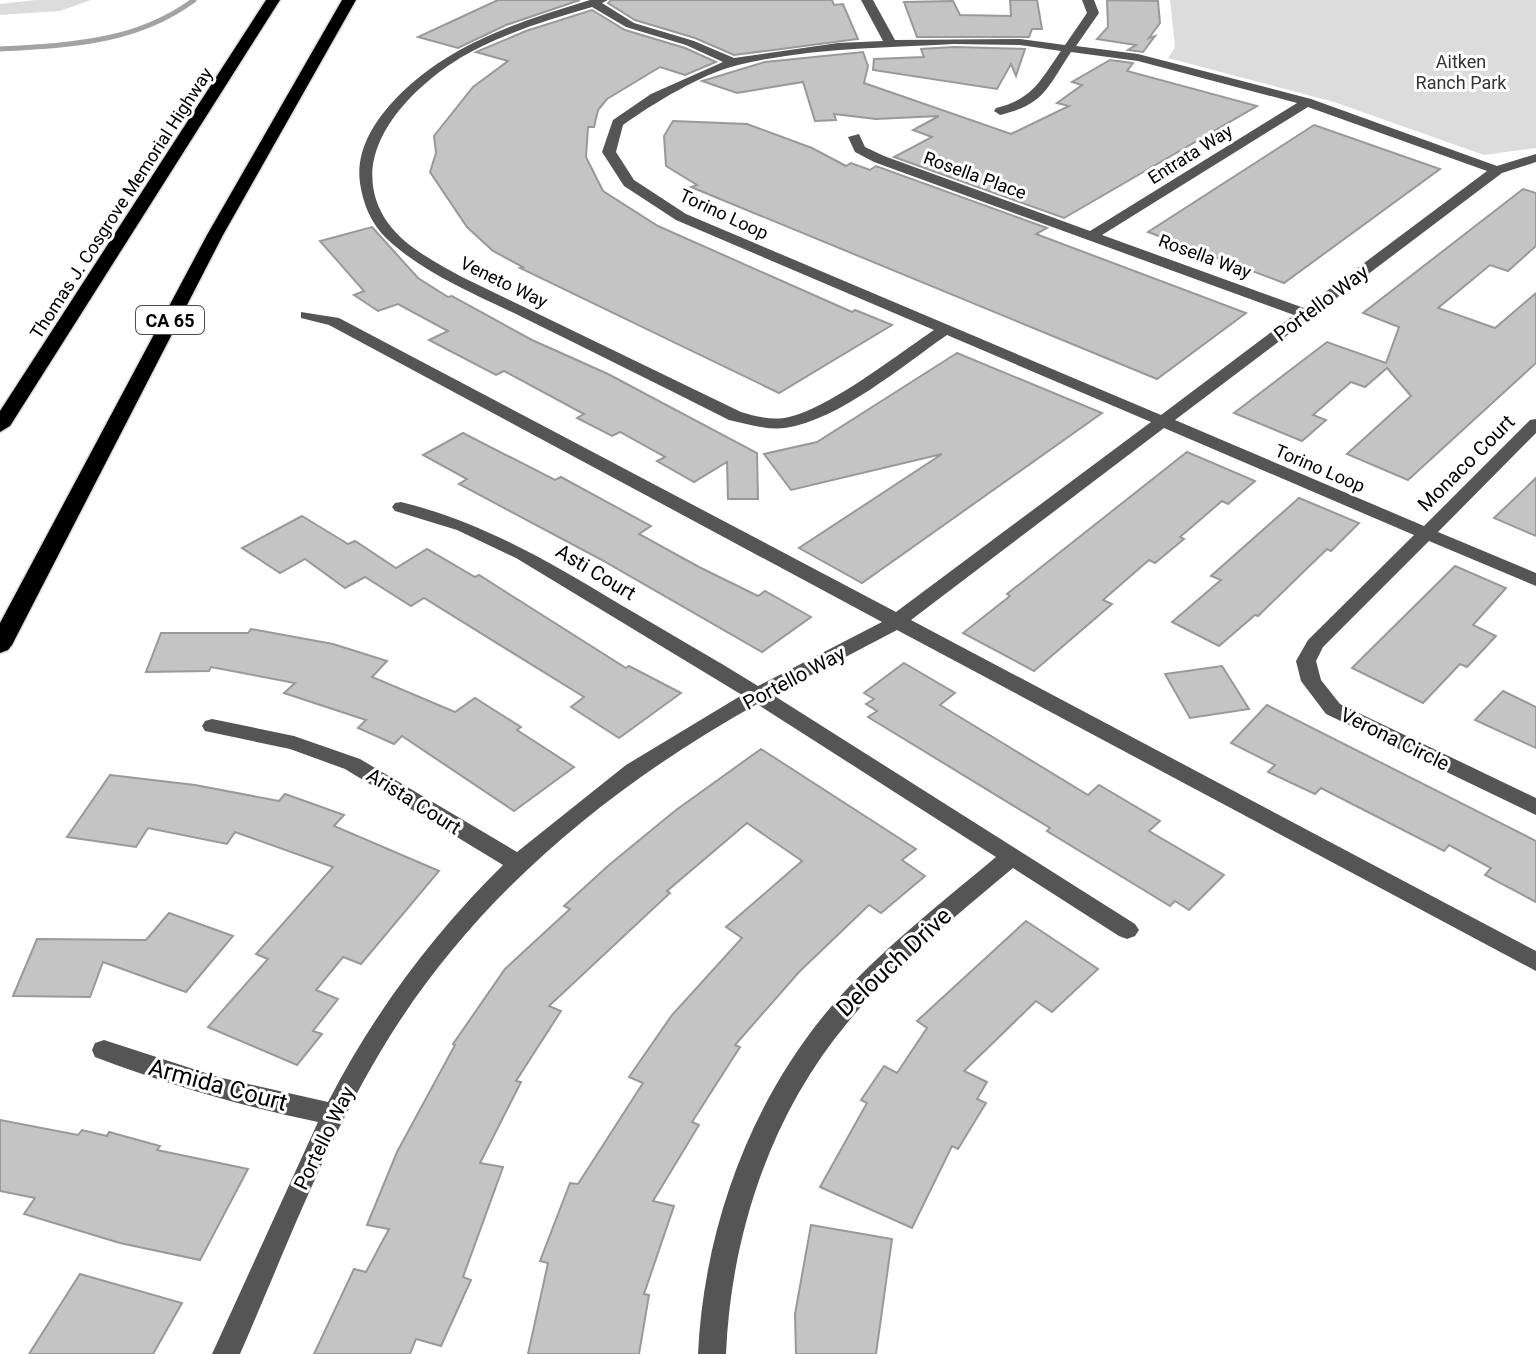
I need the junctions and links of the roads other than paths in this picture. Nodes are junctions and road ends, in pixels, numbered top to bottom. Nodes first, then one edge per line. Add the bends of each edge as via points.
1 (273, 0) edge
2 (349, 0) edge
3 (867, 0) edge
4 (1088, 0) edge
5 (598, 1) edge
6 (890, 42) junction
7 (1069, 47) junction
8 (733, 62) junction
9 (1307, 102) junction
10 (1000, 111) dead end
11 (854, 137) dead end
12 (1536, 158) edge
13 (1497, 170) junction
14 (1091, 236) junction
15 (1306, 314) junction
16 (306, 315) dead end
17 (946, 329) junction
18 (1163, 421) junction
19 (1536, 424) edge
20 (0, 426) edge
21 (401, 507) dead end
22 (1427, 533) junction
23 (1536, 580) edge
24 (896, 622) junction
25 (0, 645) edge
26 (761, 695) junction
27 (212, 726) dead end
28 (1536, 807) edge
29 (1012, 856) junction
30 (518, 863) junction
31 (1127, 930) dead end
32 (1536, 962) edge
33 (104, 1050) dead end
34 (335, 1114) junction
35 (226, 1354) edge
36 (712, 1354) edge

1 - 20 highway, Thomas J. Cosgrove Memorial Highway
2 - 25 highway, CA 65 via 215,235
3 - 6 street
4 - 7 street via 1093,13
5 - 8 street via 630,25
5 - 17 street, Veneto Way via 484,40 435,67 401,98 376,132 365,165 369,200 389,234 437,269 735,416 761,422 812,416
6 - 7 street, Torino Loop
6 - 8 street, Torino Loop
7 - 9 street, Torino Loop via 1138,58
7 - 10 street via 1035,96
8 - 17 street, Torino Loop via 655,97 617,123 609,152 629,183 681,217
9 - 13 street, Torino Loop
9 - 14 street, Entrata Way
11 - 14 street, Rosella Place via 860,149 879,159
12 - 13 street, Portello Way
13 - 15 street, Portello Way
14 - 15 street, Rosella Way
15 - 18 street, Portello Way
16 - 24 street via 334,321
17 - 18 street, Torino Loop
18 - 22 street, Torino Loop
18 - 24 street, Portello Way
19 - 22 street, Monaco Court
21 - 26 street, Asti Court via 455,522 522,554
22 - 23 street, Torino Loop
22 - 28 street, Verona Circle via 1315,644 1306,661 1311,681 1333,709
24 - 26 street, Portello Way
24 - 32 street
26 - 29 street
26 - 30 street, Portello Way via 636,769
27 - 30 street, Arista Court via 286,741 368,771
29 - 31 street
29 - 36 street, Delouch Drive via 853,996 797,1070 751,1161 720,1273
30 - 34 street, Portello Way via 433,957 393,1011
33 - 34 street, Armida Court via 182,1080
34 - 35 street, Portello Way

